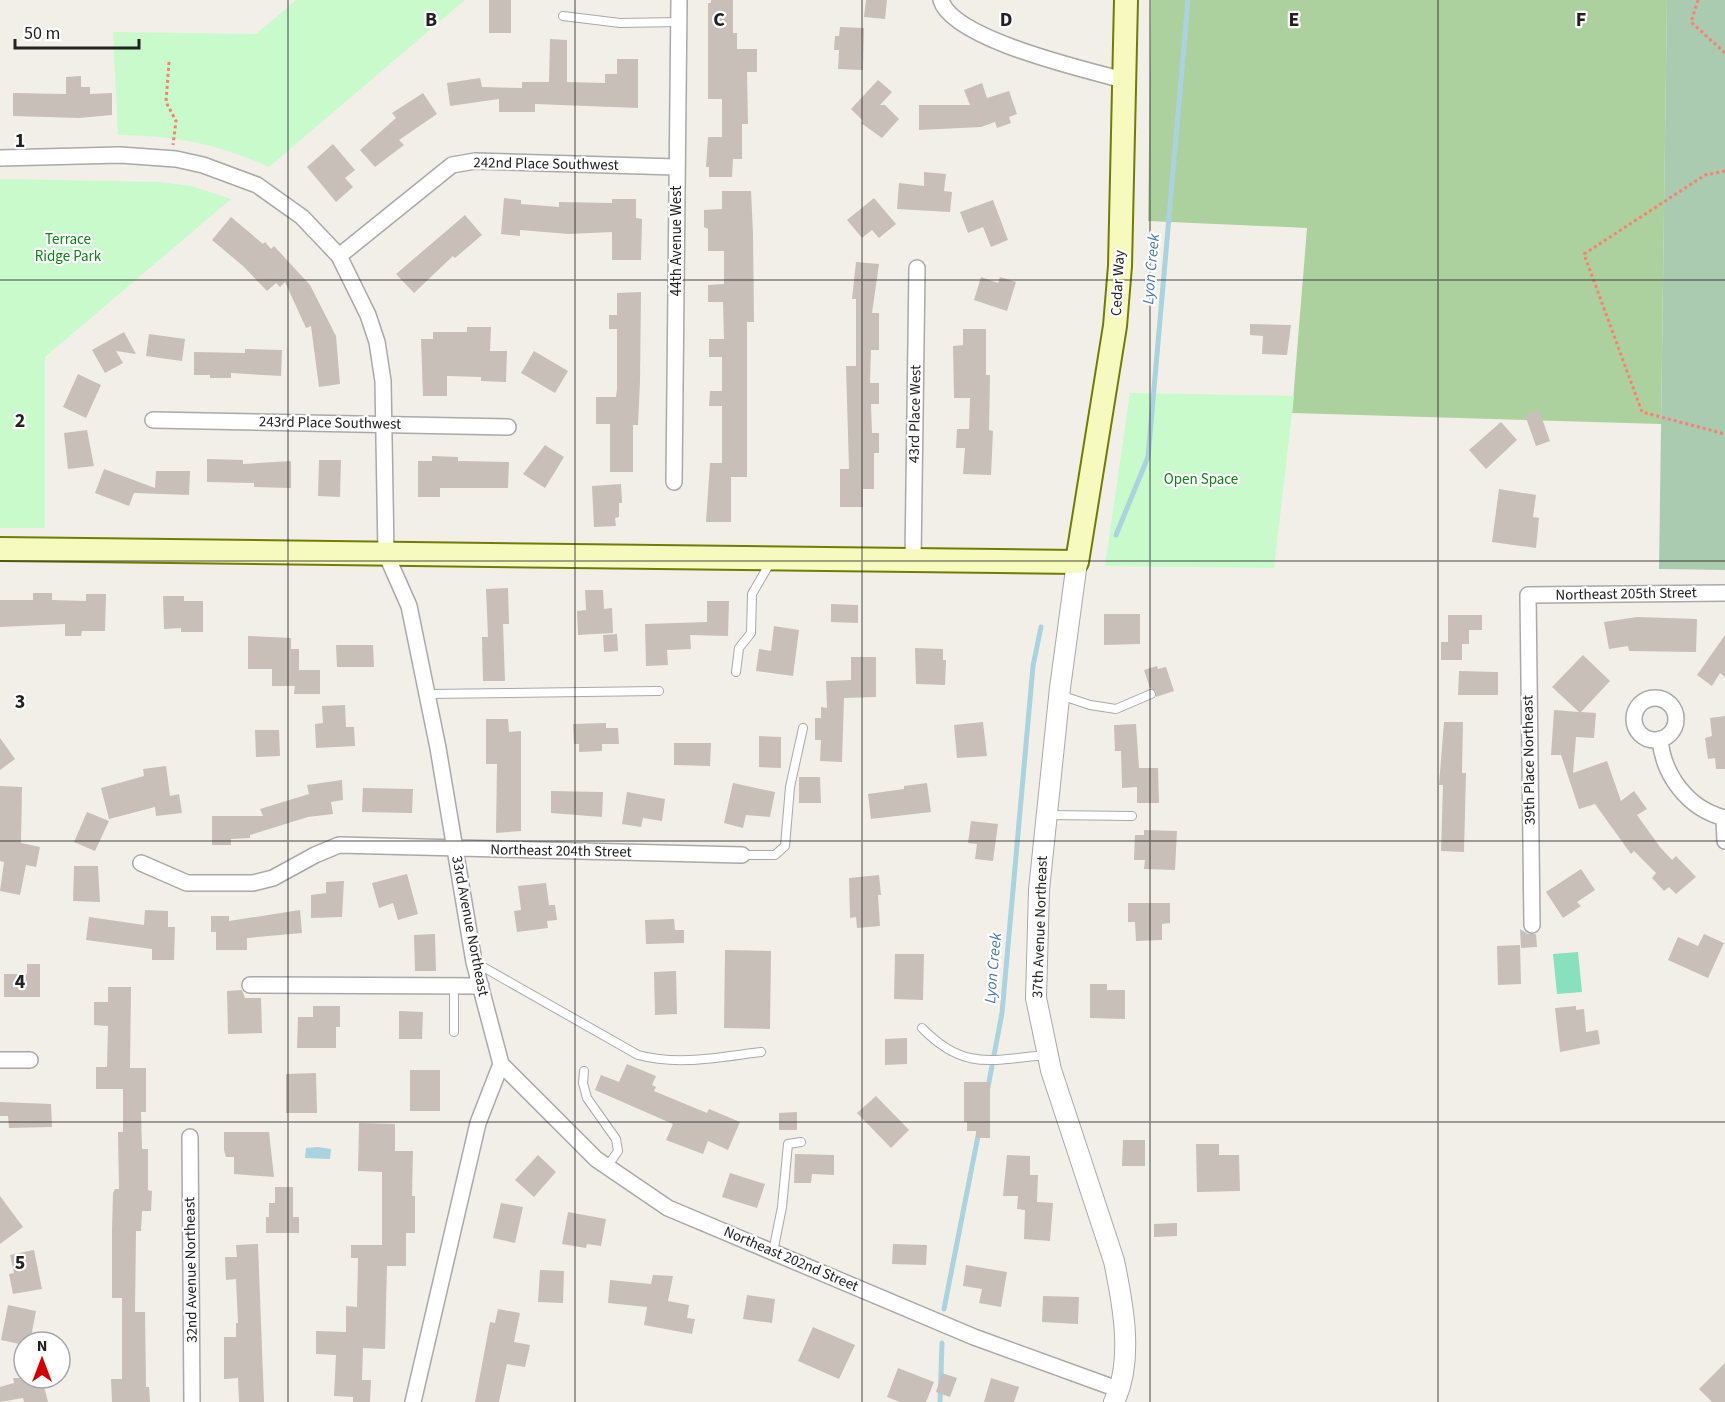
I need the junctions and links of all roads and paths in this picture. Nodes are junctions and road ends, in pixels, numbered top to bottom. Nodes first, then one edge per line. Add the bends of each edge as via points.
1 (679, 0) edge
2 (941, 0) edge
3 (1126, 0) edge
4 (1698, 0) edge
5 (563, 16) dead end
6 (679, 22) junction
7 (1725, 53) edge
8 (169, 62) dead end
9 (1123, 80) junction
10 (0, 158) edge
11 (171, 159) junction
12 (676, 167) junction
13 (1725, 171) edge
14 (339, 255) junction
15 (918, 268) dead end
16 (153, 420) dead end
17 (382, 424) junction
18 (508, 427) dead end
19 (1725, 434) edge
20 (675, 482) dead end
21 (0, 549) edge
22 (387, 554) junction
23 (772, 559) junction
24 (913, 560) junction
25 (1077, 562) junction
26 (1725, 593) edge
27 (1528, 596) joint
28 (736, 672) dead end
29 (659, 691) dead end
30 (428, 694) junction
31 (1151, 694) dead end
32 (1059, 695) junction
33 (803, 728) dead end
34 (1660, 739) dead end
35 (1047, 815) junction
36 (1132, 816) dead end
37 (1725, 818) edge
38 (1725, 841) edge
39 (456, 849) junction
40 (742, 855) joint
41 (141, 863) dead end
42 (1532, 925) dead end
43 (474, 962) junction
44 (250, 985) dead end
45 (454, 986) junction
46 (481, 986) junction
47 (922, 1028) dead end
48 (454, 1032) dead end
49 (761, 1052) dead end
50 (1047, 1055) junction
51 (0, 1059) edge
52 (30, 1060) dead end
53 (501, 1064) junction
54 (584, 1071) dead end
55 (190, 1137) dead end
56 (801, 1142) dead end
57 (607, 1167) junction
58 (773, 1252) junction
59 (1122, 1398) edge
60 (192, 1402) edge
61 (413, 1402) edge

1 - 6 street, 44th Avenue West
2 - 9 street via 944,11 975,33
3 - 9 main road, Cedar Way
4 - 7 path via 1691,22
5 - 6 lane via 620,23
6 - 12 street, 44th Avenue West
8 - 11 path via 166,102 176,121
9 - 25 main road, Cedar Way via 1120,266 1115,326
10 - 11 street via 120,155
11 - 14 street via 203,165 257,185 302,217
12 - 14 street, 242nd Place Southwest via 475,161 452,165
12 - 20 street, 44th Avenue West
13 - 19 path via 1705,175 1584,254 1642,412
14 - 17 street via 377,342
15 - 24 street, 43rd Place West
16 - 17 street, 243rd Place Southwest
17 - 18 street, 243rd Place Southwest
17 - 22 street
21 - 22 main road
22 - 23 main road
22 - 30 street, 33rd Avenue Northeast via 409,606
23 - 24 main road
23 - 28 lane via 752,594 751,633 740,648
24 - 25 main road
25 - 32 street, 37th Avenue Northeast
26 - 27 street, Northeast 205th Street
27 - 42 street, 39th Place Northeast
29 - 30 lane
30 - 39 street, 33rd Avenue Northeast
31 - 32 lane via 1116,709
32 - 35 street, 37th Avenue Northeast
33 - 40 lane via 789,787 785,846 775,855
34 - 37 street via 1661,755 1672,781 1694,802
35 - 36 lane
35 - 50 street, 37th Avenue Northeast via 1039,890 1036,998
37 - 38 street
39 - 40 street, Northeast 204th Street
39 - 41 street, Northeast 204th Street via 339,845 273,878 253,883 187,883
39 - 43 street, 33rd Avenue Northeast
43 - 46 street, 33rd Avenue Northeast
43 - 49 lane via 638,1055 658,1061 685,1061
44 - 45 street
45 - 46 street
45 - 48 lane
46 - 53 street, 33rd Avenue Northeast
47 - 50 lane via 940,1047 961,1057 980,1060
50 - 59 street, 37th Avenue Northeast via 1114,1262 1124,1325
51 - 52 street
53 - 57 street, Northeast 202nd Street
53 - 61 street via 478,1123
54 - 57 lane via 587,1098 616,1139 618,1150
55 - 60 street, 32nd Avenue Northeast
56 - 58 lane via 788,1144
57 - 58 street, Northeast 202nd Street via 669,1208
58 - 59 street, Northeast 202nd Street

